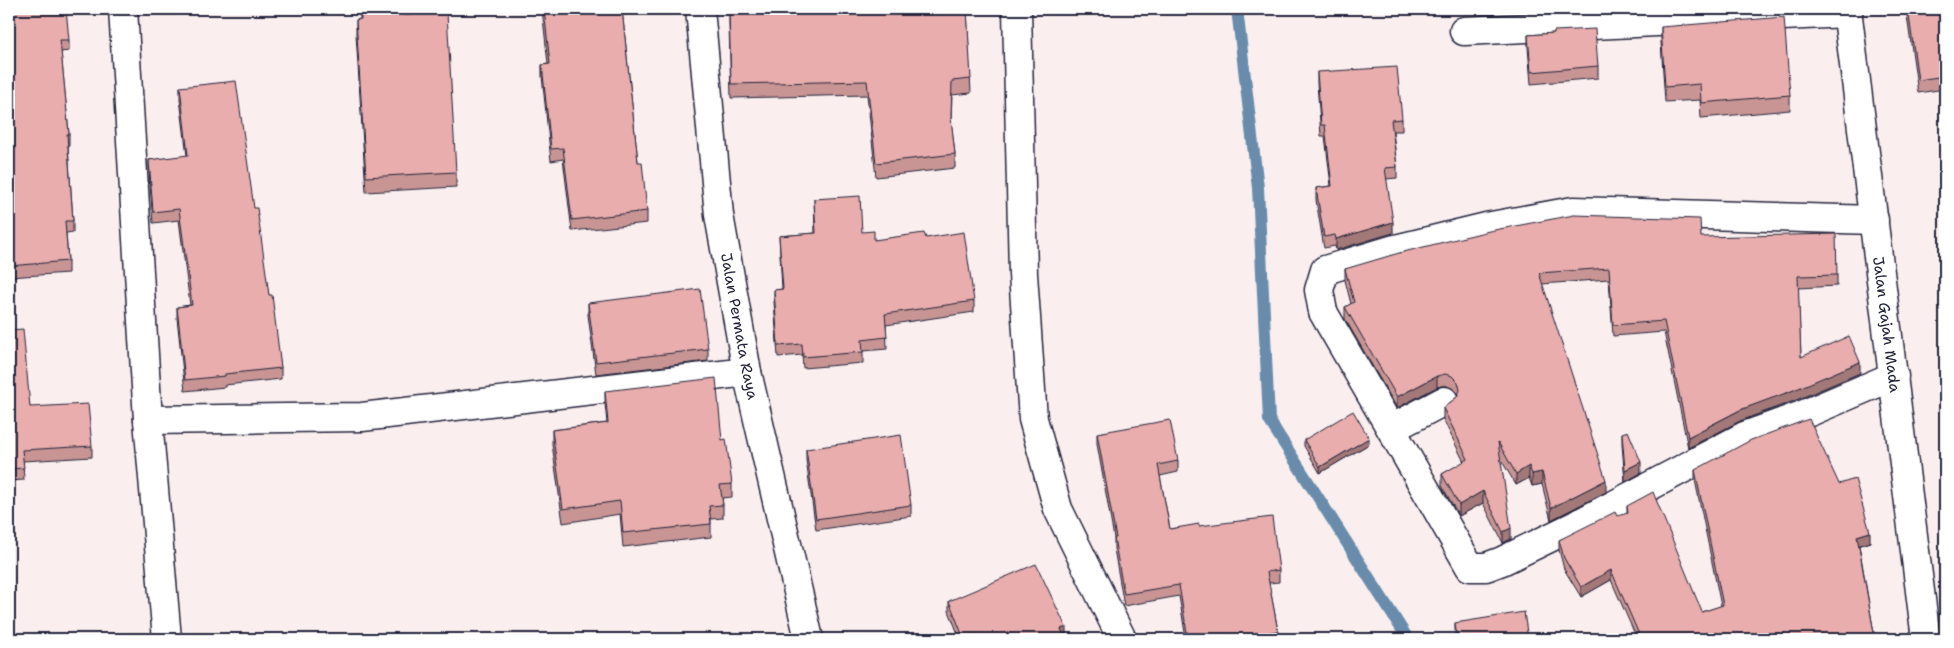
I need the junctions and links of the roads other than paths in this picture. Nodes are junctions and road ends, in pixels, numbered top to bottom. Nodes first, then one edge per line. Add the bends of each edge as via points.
1 (123, 9) edge
2 (700, 9) edge
3 (1017, 9) edge
4 (1848, 11) edge
5 (1464, 31) dead end
6 (1874, 220) junction
7 (747, 372) junction
8 (1894, 376) junction
9 (1444, 401) dead end
10 (148, 420) junction
11 (1390, 430) junction
12 (167, 639) edge
13 (809, 639) edge
14 (1122, 639) edge
15 (1926, 639) edge

1 - 10 street
2 - 7 street, Jalan Permata Raya via 718,215
3 - 14 street via 1023,274 1033,419 1058,509
4 - 5 street
4 - 6 street, Jalan Gajah Mada
6 - 8 street, Jalan Gajah Mada
6 - 11 street via 1573,211 1486,227 1325,270 1319,290 1323,312
7 - 10 street via 362,417
7 - 13 street, Jalan Permata Raya
8 - 11 street via 1745,436 1576,525 1486,567 1470,567
8 - 15 street, Jalan Gajah Mada
9 - 11 street
10 - 12 street

